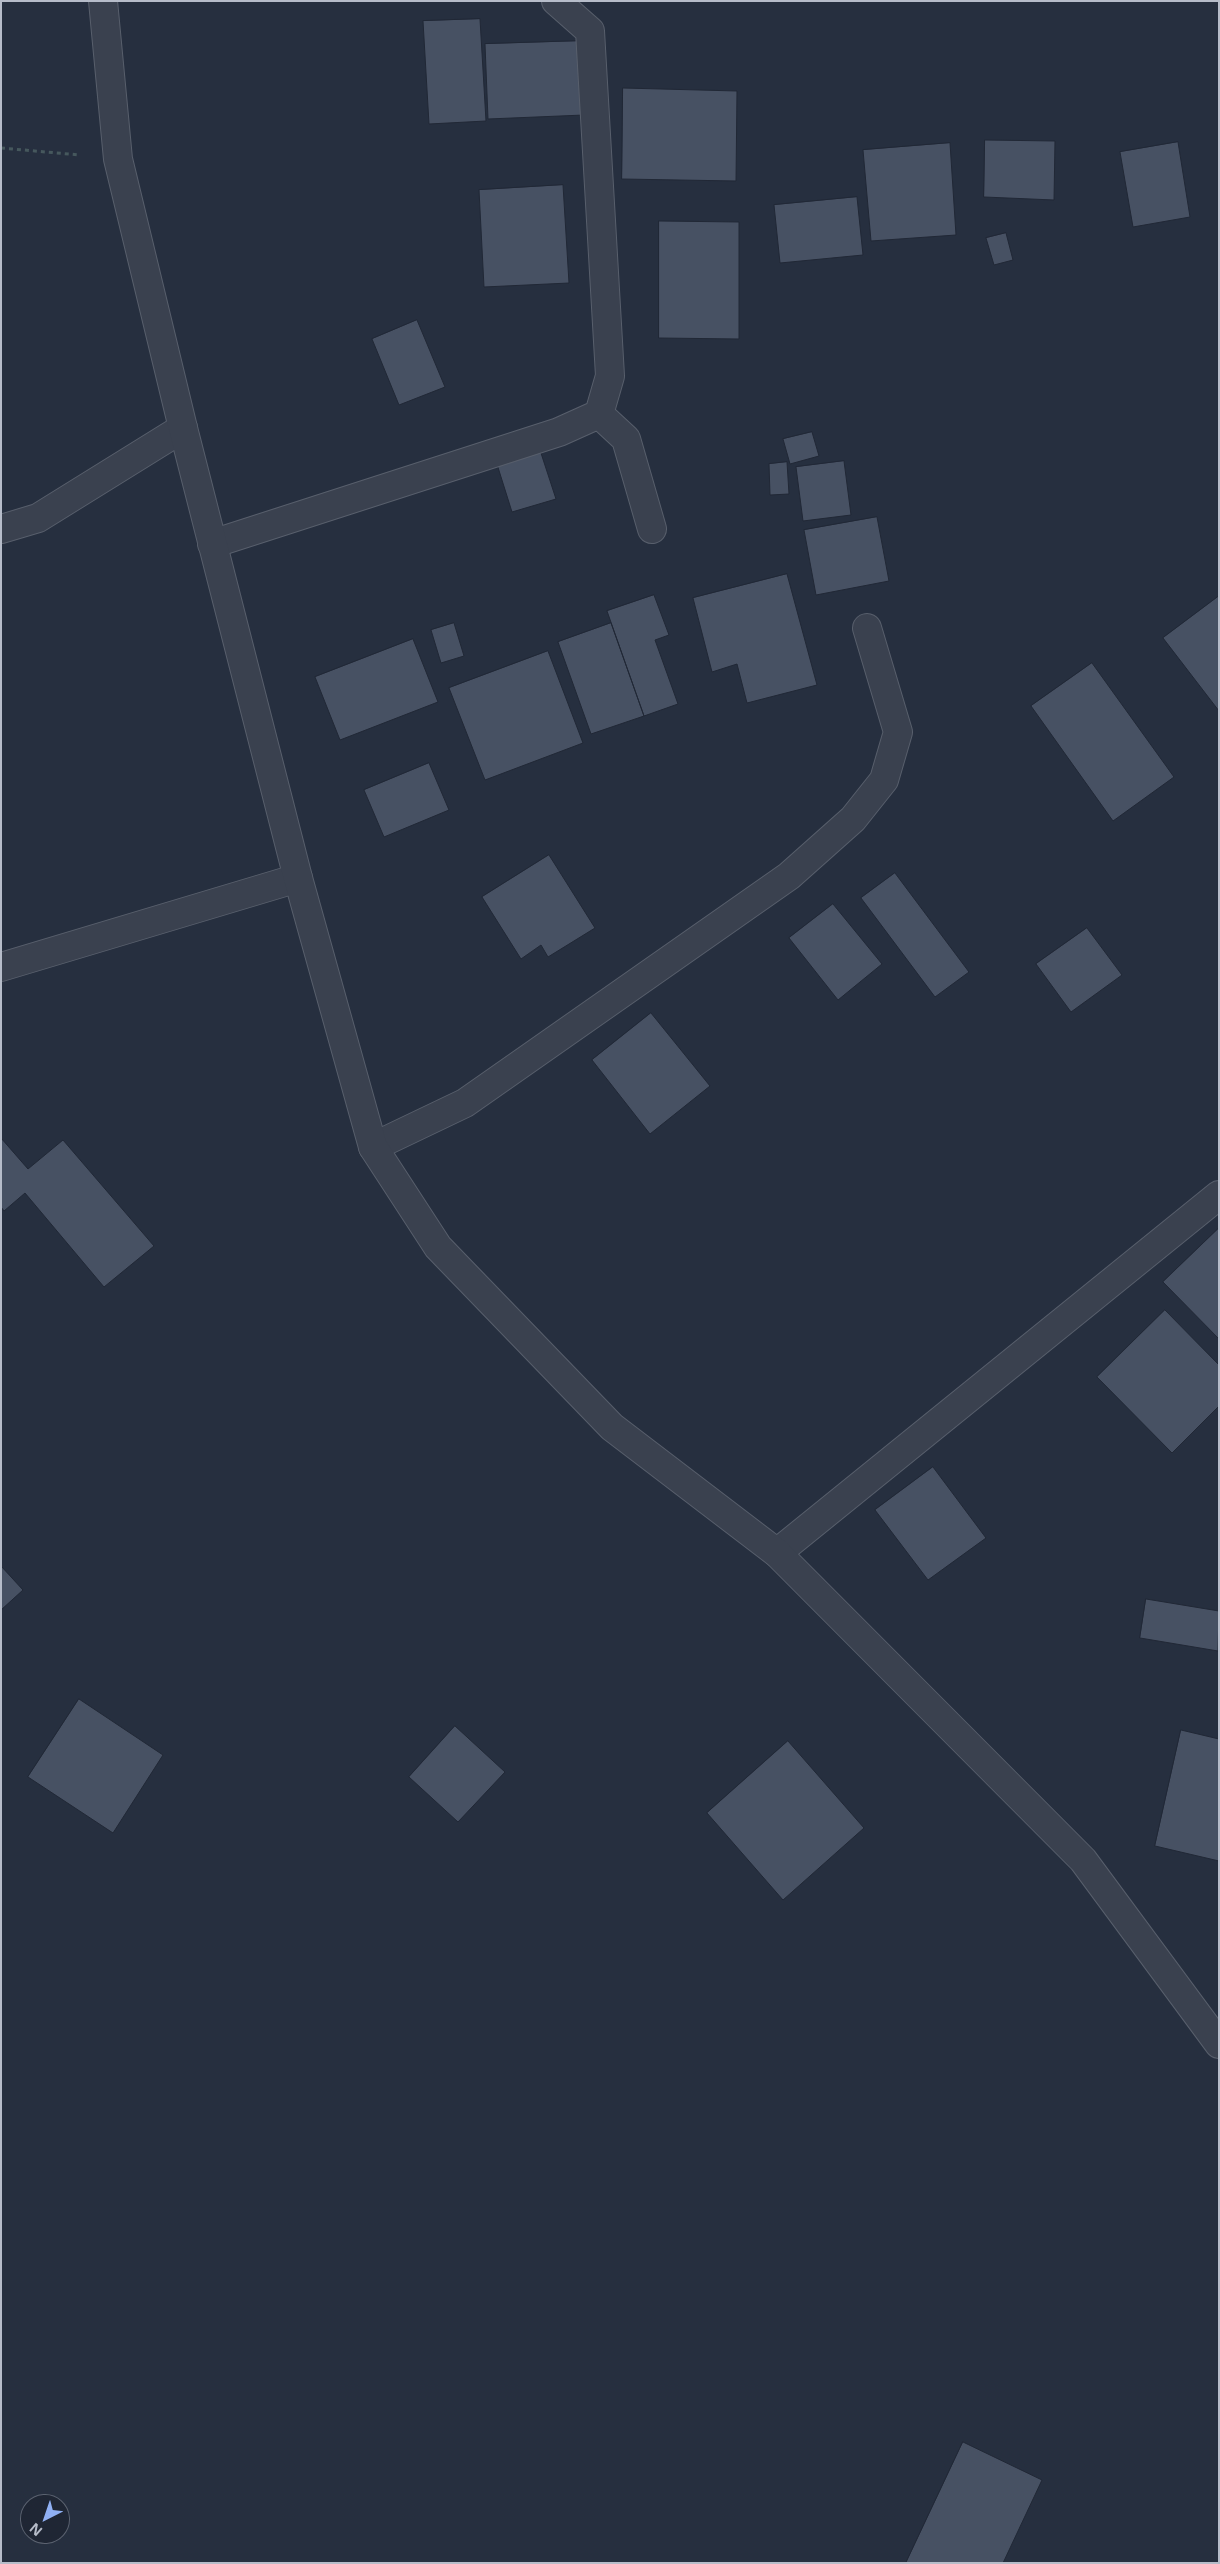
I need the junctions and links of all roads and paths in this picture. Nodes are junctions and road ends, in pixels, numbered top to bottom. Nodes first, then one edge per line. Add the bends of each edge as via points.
1 (103, 1) edge
2 (556, 1) edge
3 (1, 148) edge
4 (118, 159) junction
5 (599, 414) junction
6 (183, 428) junction
7 (1, 529) edge
8 (652, 529) dead end
9 (212, 544) junction
10 (866, 628) dead end
11 (298, 878) junction
12 (1, 967) edge
13 (372, 1147) junction
14 (1219, 1195) edge
15 (777, 1553) junction
16 (1219, 2044) edge

1 - 4 street
2 - 5 street via 590,31 610,376
3 - 4 path
4 - 6 street
5 - 8 street via 626,439
5 - 9 street via 559,432
6 - 7 street via 38,518
6 - 9 street
9 - 11 street
10 - 13 street via 898,732 884,780 853,818 789,876 465,1103
11 - 12 street
11 - 13 street
13 - 15 street via 438,1247 612,1427
14 - 15 street
15 - 16 street via 1083,1860

